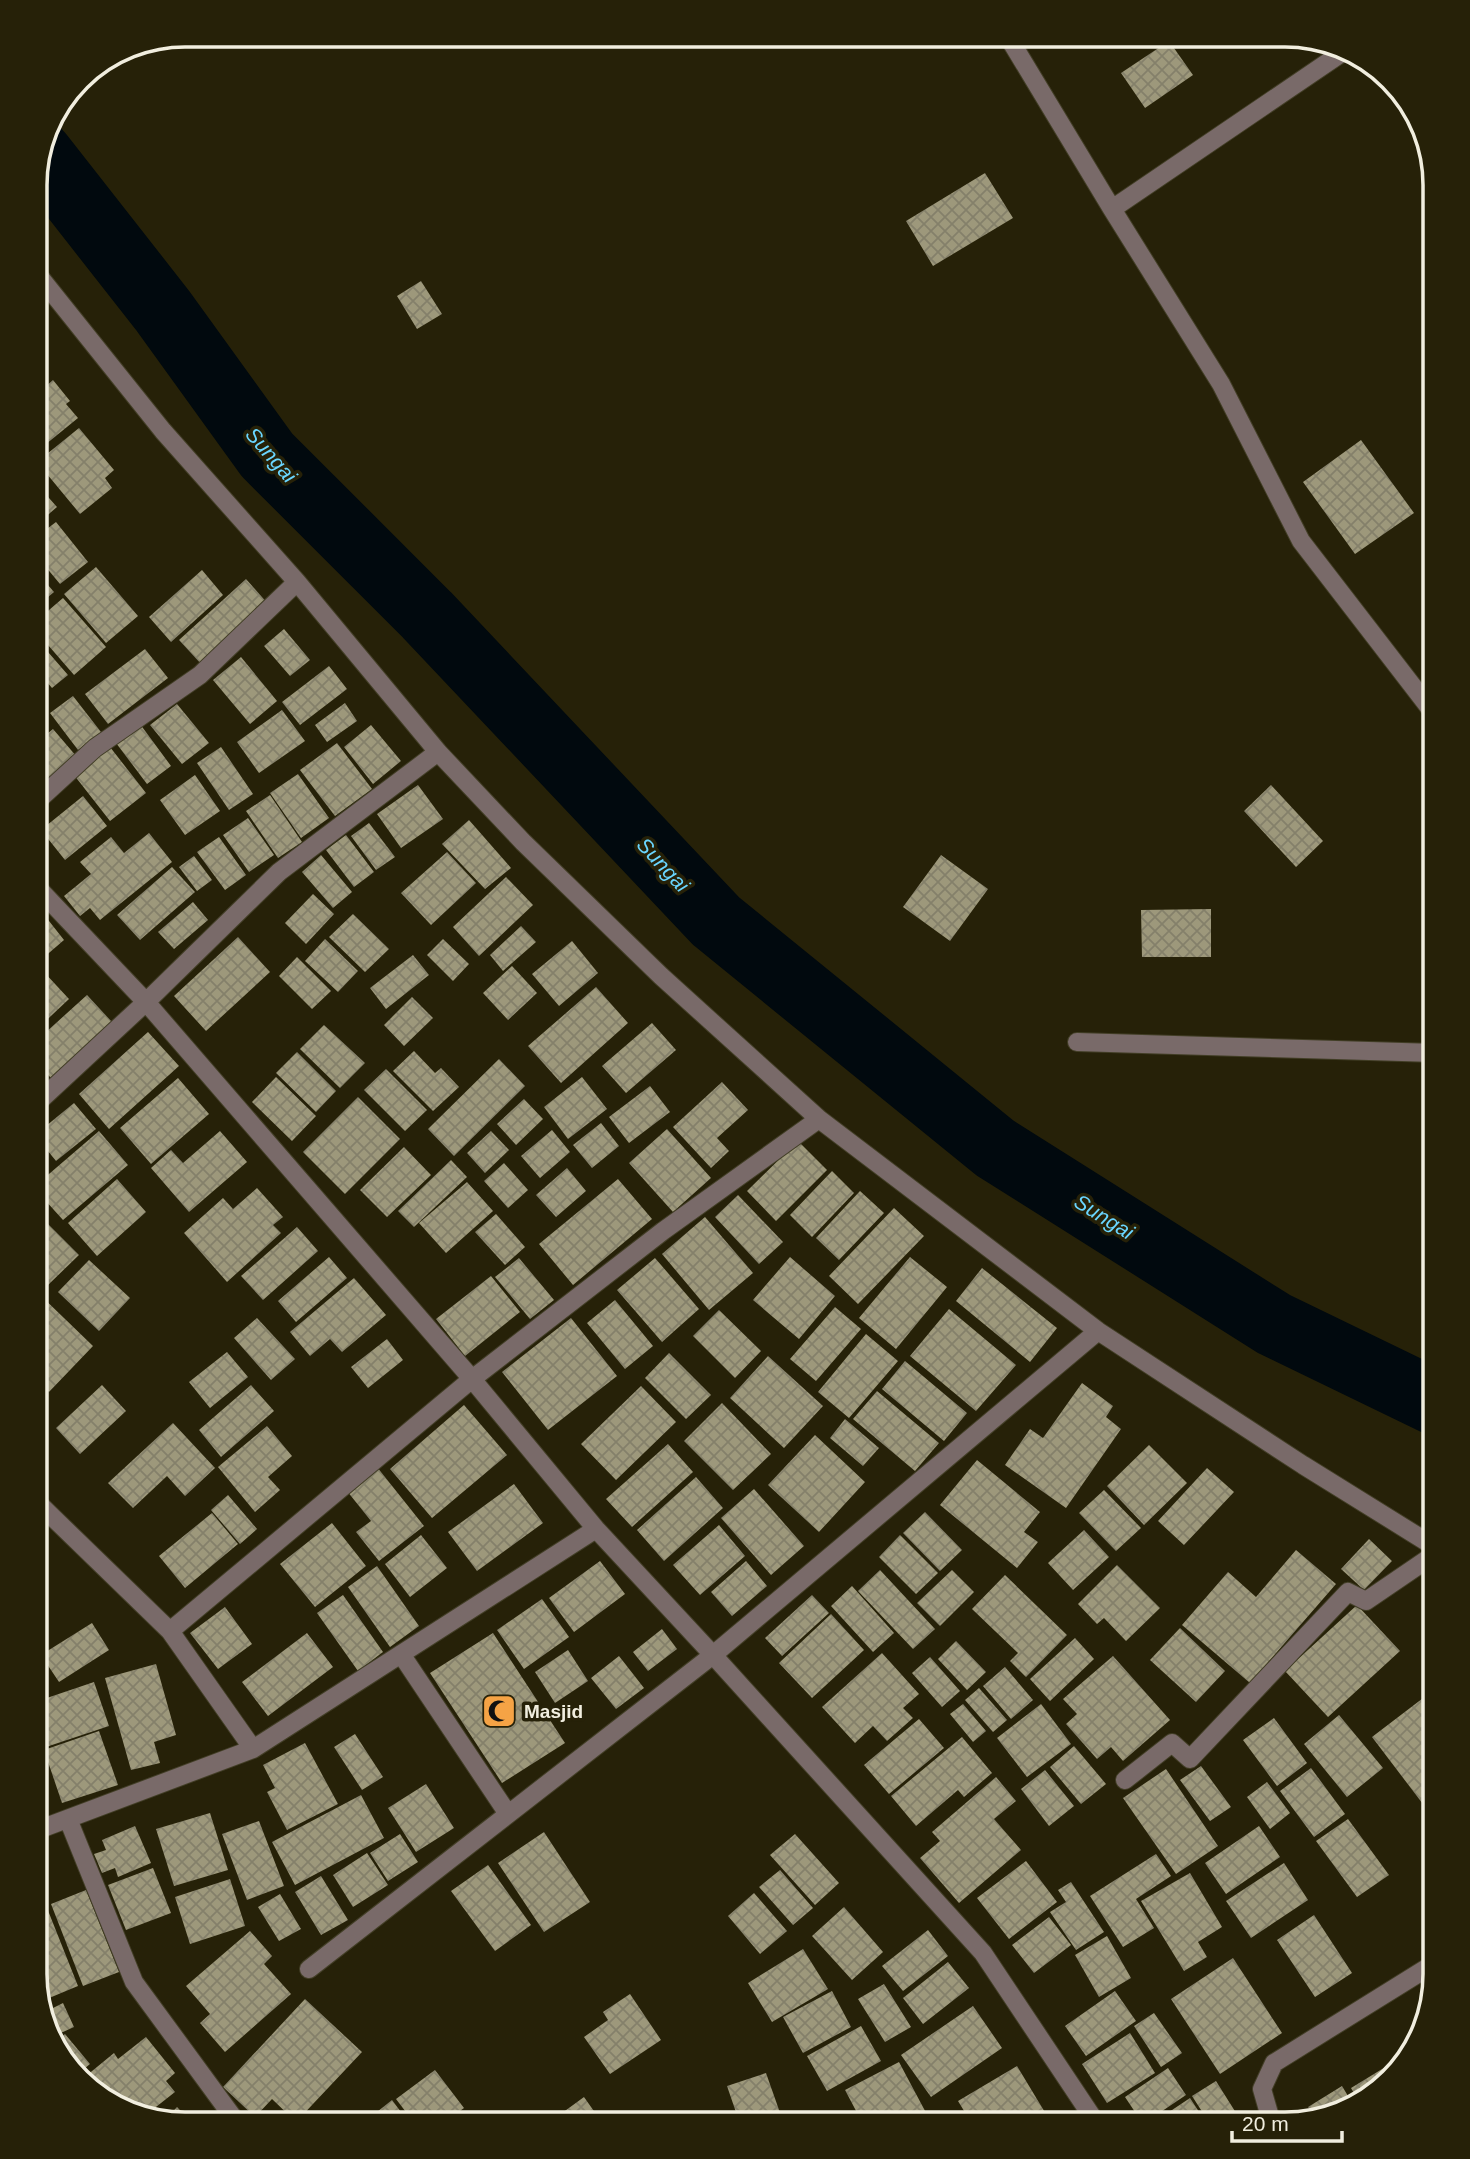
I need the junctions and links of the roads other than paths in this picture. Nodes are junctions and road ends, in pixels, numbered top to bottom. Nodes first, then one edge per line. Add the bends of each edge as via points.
1 (1015, 48) edge
2 (1335, 57) edge
3 (1112, 209) junction
4 (48, 287) edge
5 (297, 582) junction
6 (1423, 699) edge
7 (438, 752) junction
8 (48, 791) edge
9 (48, 898) edge
10 (146, 1002) junction
11 (1077, 1042) dead end
12 (1423, 1049) edge
13 (47, 1093) edge
14 (819, 1119) junction
15 (1098, 1331) junction
16 (472, 1379) junction
17 (47, 1512) edge
18 (596, 1529) junction
19 (1423, 1539) edge
20 (1423, 1562) edge
21 (170, 1631) junction
22 (401, 1654) junction
23 (713, 1654) junction
24 (253, 1749) junction
25 (1125, 1780) dead end
26 (508, 1814) junction
27 (68, 1819) junction
28 (47, 1827) edge
29 (309, 1969) dead end
30 (1423, 1970) edge
31 (229, 2111) edge
32 (1089, 2112) edge
33 (1269, 2112) edge

1 - 3 street
2 - 3 street
3 - 6 street via 1221,384 1301,541
4 - 5 street via 163,431
5 - 7 street
5 - 8 street via 200,675 95,748
7 - 10 street via 279,872
7 - 14 street via 661,976
9 - 10 street
10 - 13 street
10 - 16 street
11 - 12 street
14 - 15 street
14 - 16 street via 663,1231
15 - 19 street
15 - 23 street
16 - 18 street
16 - 21 street
17 - 21 street
18 - 22 street
18 - 23 street
20 - 25 street via 1366,1601 1348,1592 1190,1759 1172,1743
21 - 24 street
22 - 24 street
22 - 26 street
23 - 26 street
23 - 32 street via 983,1953
24 - 27 street
26 - 29 street
27 - 28 street
27 - 31 street via 134,1982
30 - 33 street via 1274,2063 1262,2089

